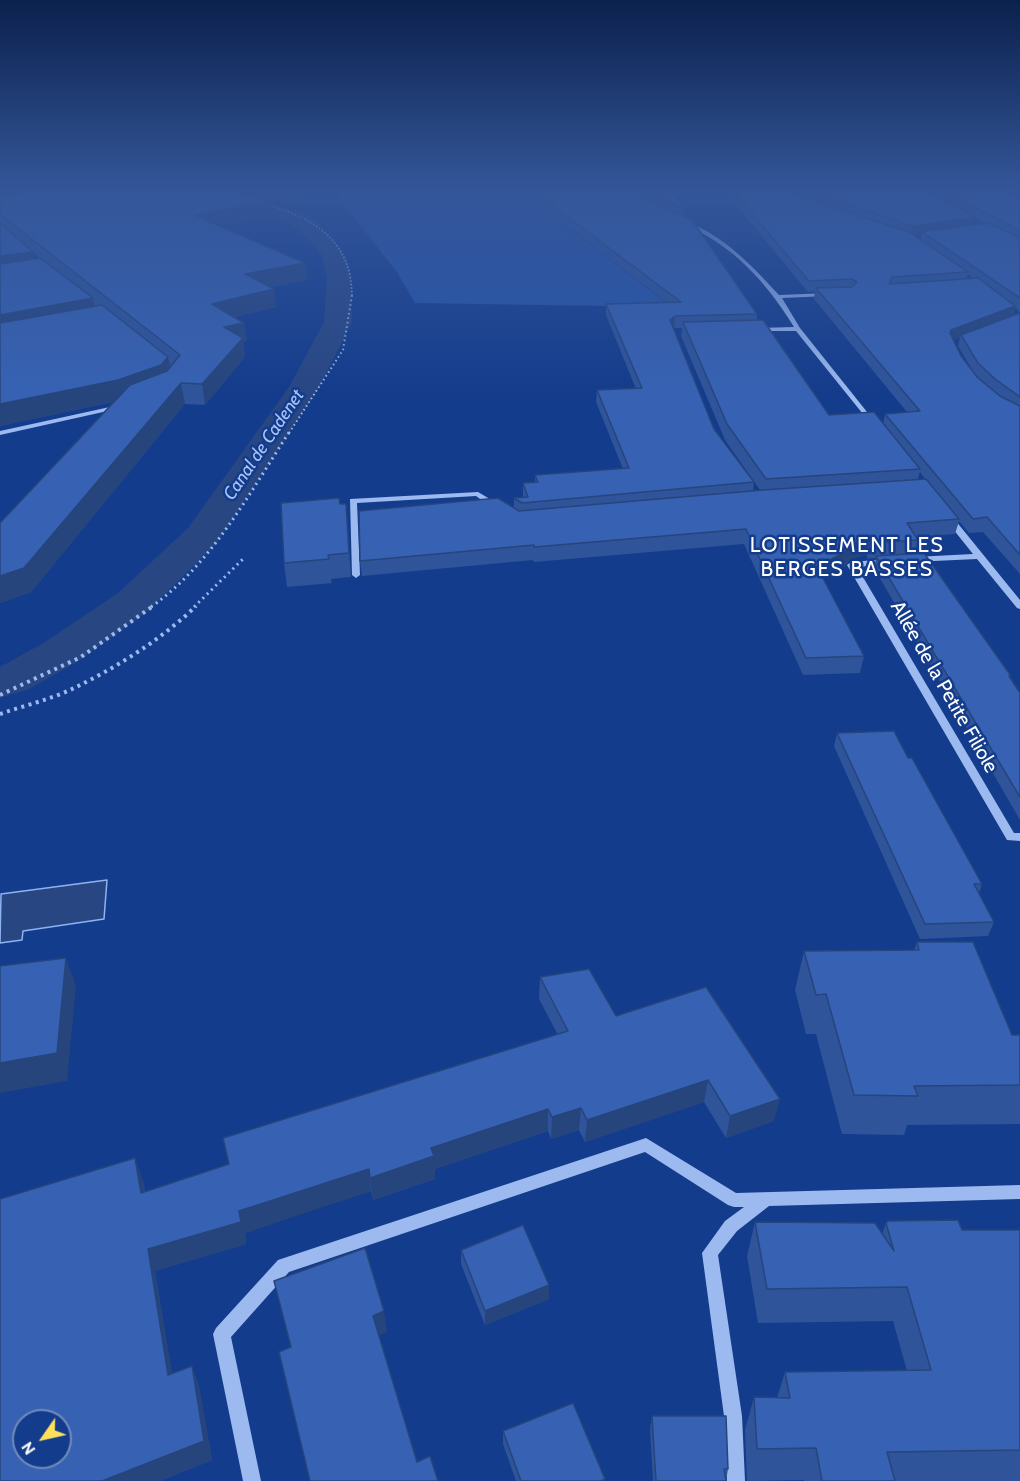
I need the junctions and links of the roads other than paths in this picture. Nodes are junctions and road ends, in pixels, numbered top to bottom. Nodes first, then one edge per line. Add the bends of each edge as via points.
1 (742, 259) edge
2 (833, 294) edge
3 (778, 297) junction
4 (798, 329) junction
5 (753, 330) edge
6 (124, 405) edge
7 (876, 427) edge
8 (0, 433) edge
9 (940, 506) edge
10 (503, 511) edge
11 (981, 556) junction
12 (356, 575) dead end
13 (1020, 606) edge
14 (1020, 837) edge
15 (1020, 1192) edge
16 (765, 1200) junction
17 (252, 1481) edge
18 (736, 1481) edge

1 - 3 street
2 - 3 street
3 - 4 street
4 - 5 street
4 - 7 street
6 - 8 street
9 - 11 street
10 - 12 street via 478,494 353,501
11 - 13 street
11 - 14 street, Allée de la Petite Filiole via 851,565 1011,837
15 - 16 street
16 - 17 street via 734,1200 646,1145 284,1266 222,1334
16 - 18 street via 730,1226 710,1253 733,1416

